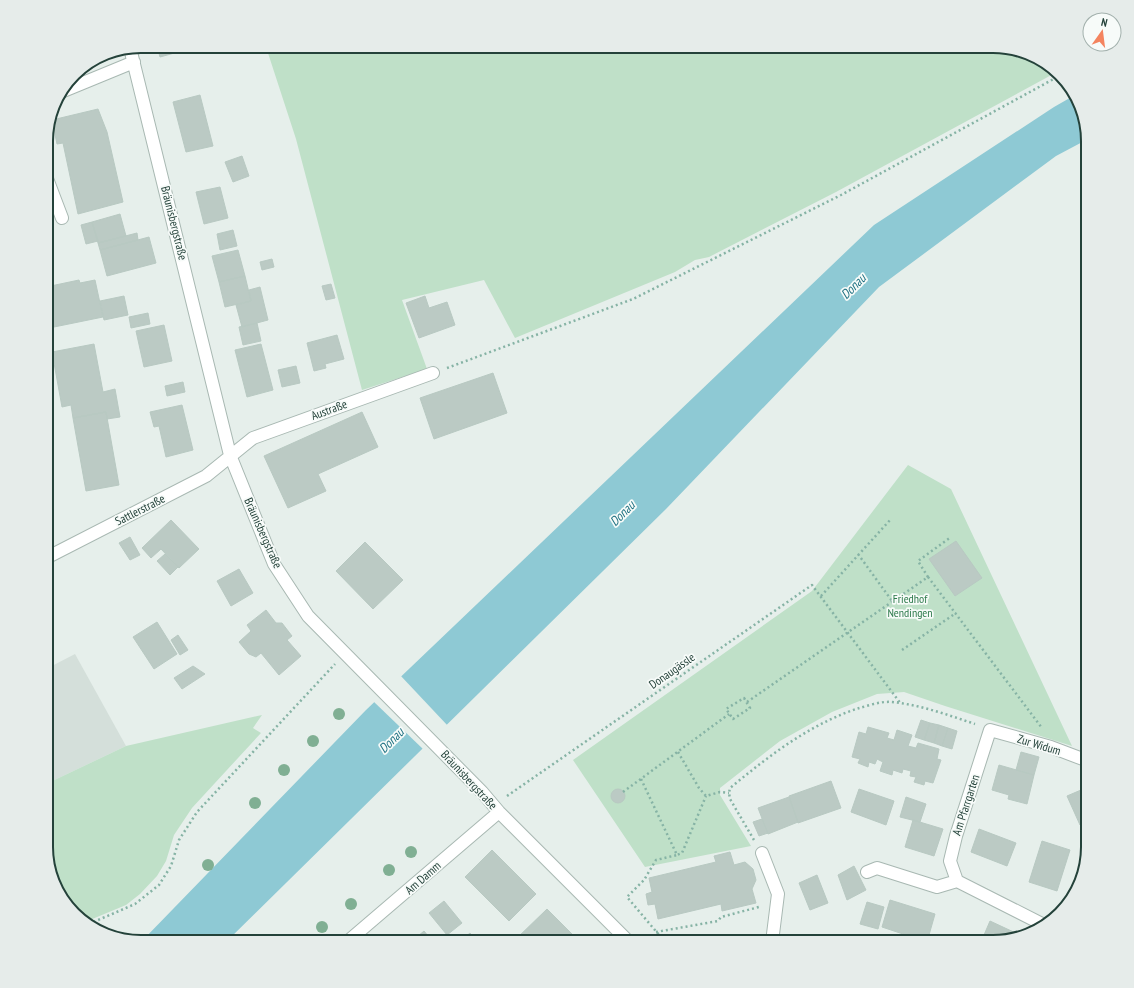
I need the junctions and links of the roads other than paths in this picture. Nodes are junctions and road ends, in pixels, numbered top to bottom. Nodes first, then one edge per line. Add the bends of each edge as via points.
1 (132, 54) edge
2 (134, 62) junction
3 (71, 88) edge
4 (53, 194) edge
5 (62, 218) dead end
6 (433, 373) road end
7 (230, 455) junction
8 (53, 554) edge
9 (990, 730) joint
10 (1081, 759) edge
11 (496, 809) junction
12 (762, 853) road end
13 (867, 872) dead end
14 (957, 881) junction
15 (1038, 922) edge
16 (355, 935) edge
17 (622, 935) edge
18 (773, 935) edge

1 - 2 street, Bräunisbergstraße
2 - 3 street
2 - 7 street, Bräunisbergstraße
4 - 5 street
6 - 7 street, Austraße via 253,438
7 - 8 street, Sattlerstraße via 206,476
7 - 11 street, Bräunisbergstraße via 274,564 308,616
9 - 10 street, Zur Widum
9 - 14 street, Am Pfarrgarten via 950,861
11 - 16 street, Am Damm
11 - 17 street, Bräunisbergstraße
12 - 18 street via 778,894
13 - 14 street via 878,868 937,887
14 - 15 street

